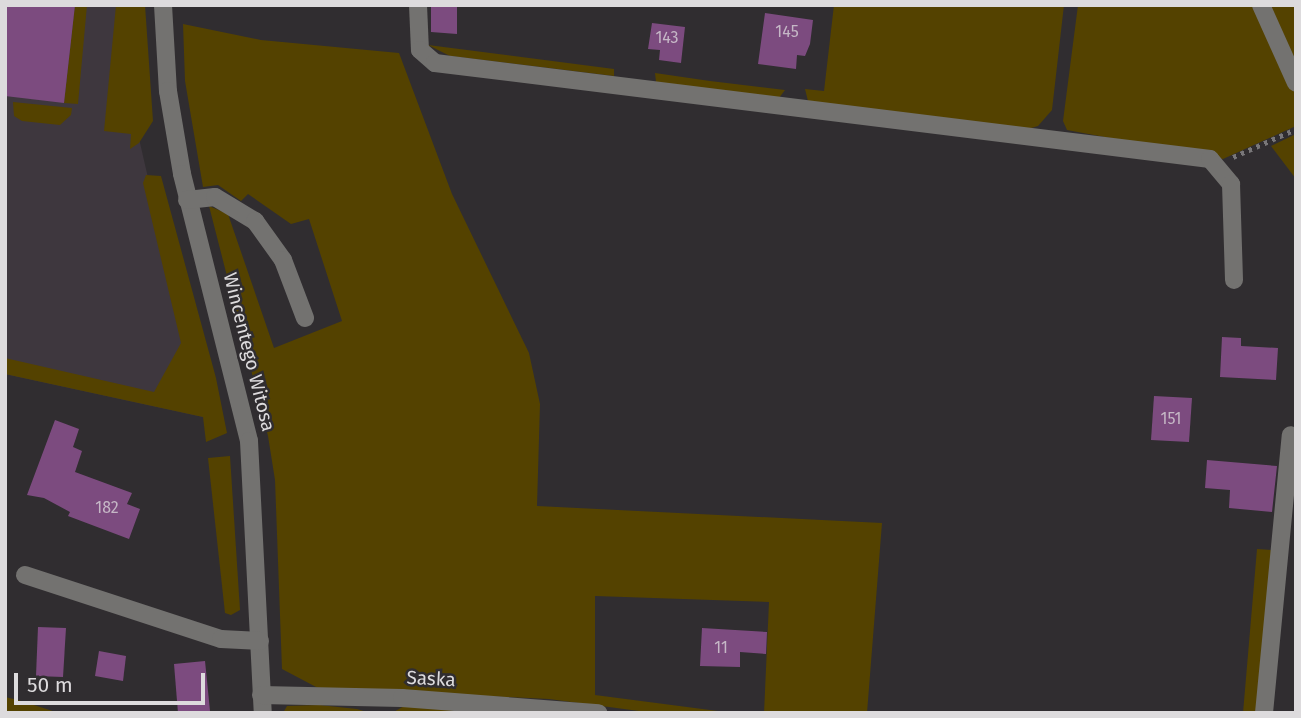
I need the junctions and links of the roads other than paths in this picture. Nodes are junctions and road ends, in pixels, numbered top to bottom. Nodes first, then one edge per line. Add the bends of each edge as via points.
1 (163, 5) edge
2 (418, 5) edge
3 (1261, 5) edge
4 (1296, 83) edge
5 (187, 200) junction
6 (1234, 280) dead end
7 (305, 318) dead end
8 (1291, 435) dead end
9 (25, 575) dead end
10 (260, 641) junction
11 (262, 704) edge
12 (598, 713) edge
13 (1265, 713) edge

1 - 5 street, Wincentego Witosa via 168,91
2 - 6 street via 420,50 435,63 1197,156 1217,165 1231,184
3 - 4 street
5 - 7 street via 215,197 255,221 283,260
5 - 10 street, Wincentego Witosa via 249,441
8 - 13 street
9 - 10 street via 220,639
10 - 11 street, Wincentego Witosa
11 - 12 street, Saska via 402,698

